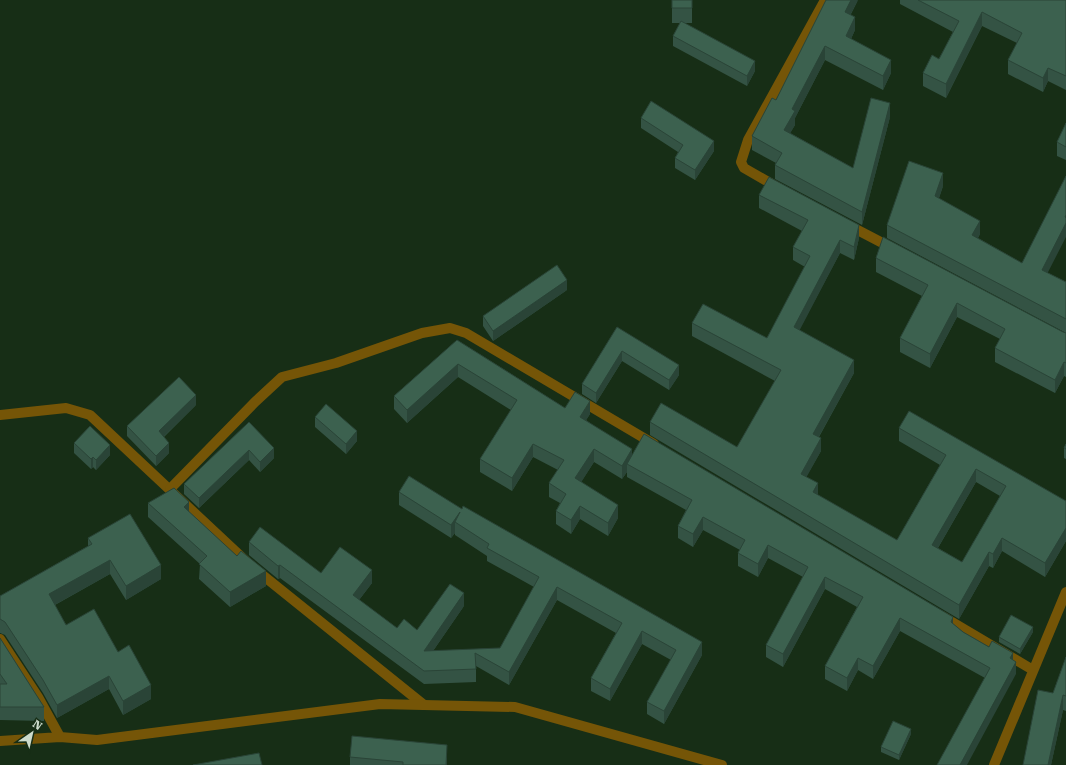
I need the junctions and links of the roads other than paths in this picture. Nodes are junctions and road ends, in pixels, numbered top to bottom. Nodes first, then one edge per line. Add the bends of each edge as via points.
1 (825, 0) edge
2 (787, 192) edge
3 (836, 218) edge
4 (906, 255) edge
5 (0, 415) edge
6 (664, 451) edge
7 (170, 489) junction
8 (1066, 592) edge
9 (931, 609) edge
10 (0, 640) edge
11 (1033, 670) junction
12 (424, 705) junction
13 (60, 737) junction
14 (0, 741) edge
15 (722, 765) edge
16 (994, 765) edge

1 - 2 street via 741,156 740,162 744,168
3 - 4 street
5 - 7 street via 66,408 90,415
6 - 7 street via 466,332 450,328 422,333 336,363 282,377
7 - 12 street via 250,565
8 - 11 street
9 - 11 street
10 - 13 street via 38,697
11 - 16 street
12 - 13 street via 380,704 97,740
12 - 15 street via 515,707
13 - 14 street

